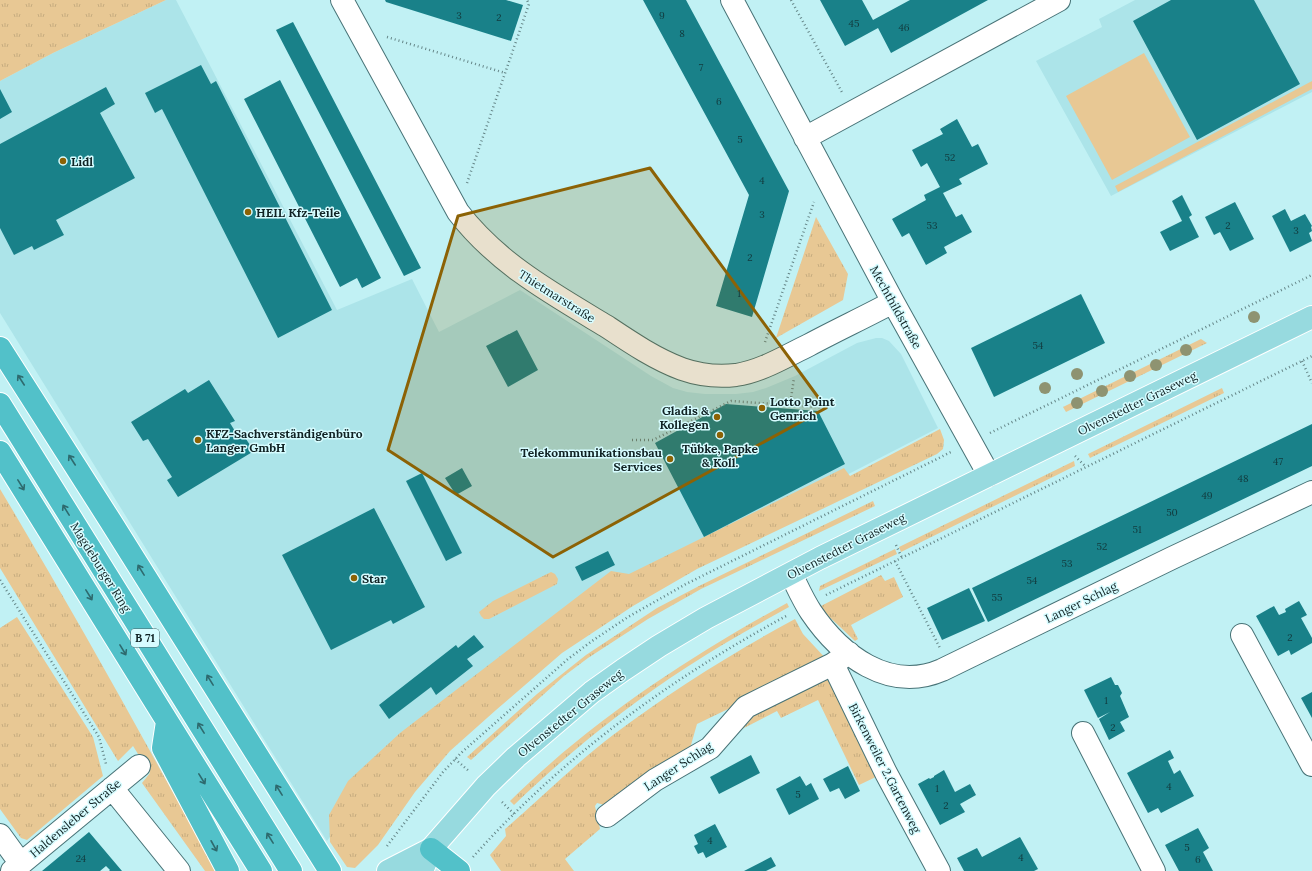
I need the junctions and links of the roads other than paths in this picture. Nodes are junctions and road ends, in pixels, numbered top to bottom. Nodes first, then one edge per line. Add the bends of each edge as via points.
1 (342, 0) edge
2 (732, 0) edge
3 (1059, 0) edge
4 (805, 138) junction
5 (893, 302) junction
6 (1312, 317) edge
7 (0, 348) edge
8 (0, 404) edge
9 (0, 452) edge
10 (989, 475) junction
11 (1312, 492) edge
12 (791, 574) junction
13 (1242, 635) dead end
14 (841, 659) junction
15 (167, 722) junction
16 (1083, 733) dead end
17 (1312, 765) edge
18 (139, 766) dead end
19 (112, 788) junction
20 (607, 816) dead end
21 (0, 835) edge
22 (431, 848) junction
23 (16, 867) edge
24 (180, 871) edge
25 (228, 871) edge
26 (260, 871) edge
27 (291, 871) edge
28 (330, 871) edge
29 (388, 871) edge
30 (422, 871) edge
31 (459, 871) edge
32 (939, 871) edge
33 (1154, 871) edge

1 - 5 street, Thietmarstraße via 458,212 471,229 515,268 660,359 683,369 705,374 736,375 777,361
2 - 4 street, Mechthildstraße
3 - 4 street
4 - 5 street, Mechthildstraße
5 - 10 street, Mechthildstraße
6 - 10 main road, Olvenstedter Graseweg
28 -> 7 highway
27 -> 8 highway, Magdeburger Ring / B 71
9 -> 15 highway, Magdeburger Ring / B 71
10 - 12 main road, Olvenstedter Graseweg
11 - 14 street, Langer Schlag via 930,675 904,678
12 - 14 street, Langer Schlag
12 - 22 main road, Olvenstedter Graseweg via 681,632 592,692 516,757 481,791
13 - 17 street
14 - 20 street, Langer Schlag via 746,707 710,748 655,780
14 - 32 street, Birkenweiler 2.Gartenweg via 886,773
15 -> 25 highway via 163,748
15 -> 26 highway, Magdeburger Ring / B 71
16 - 33 street
18 - 19 street, Haldensleber Straße
19 - 23 street, Haldensleber Straße
19 - 24 street
21 - 23 street
22 - 29 main road
22 - 30 main road
22 - 31 highway

